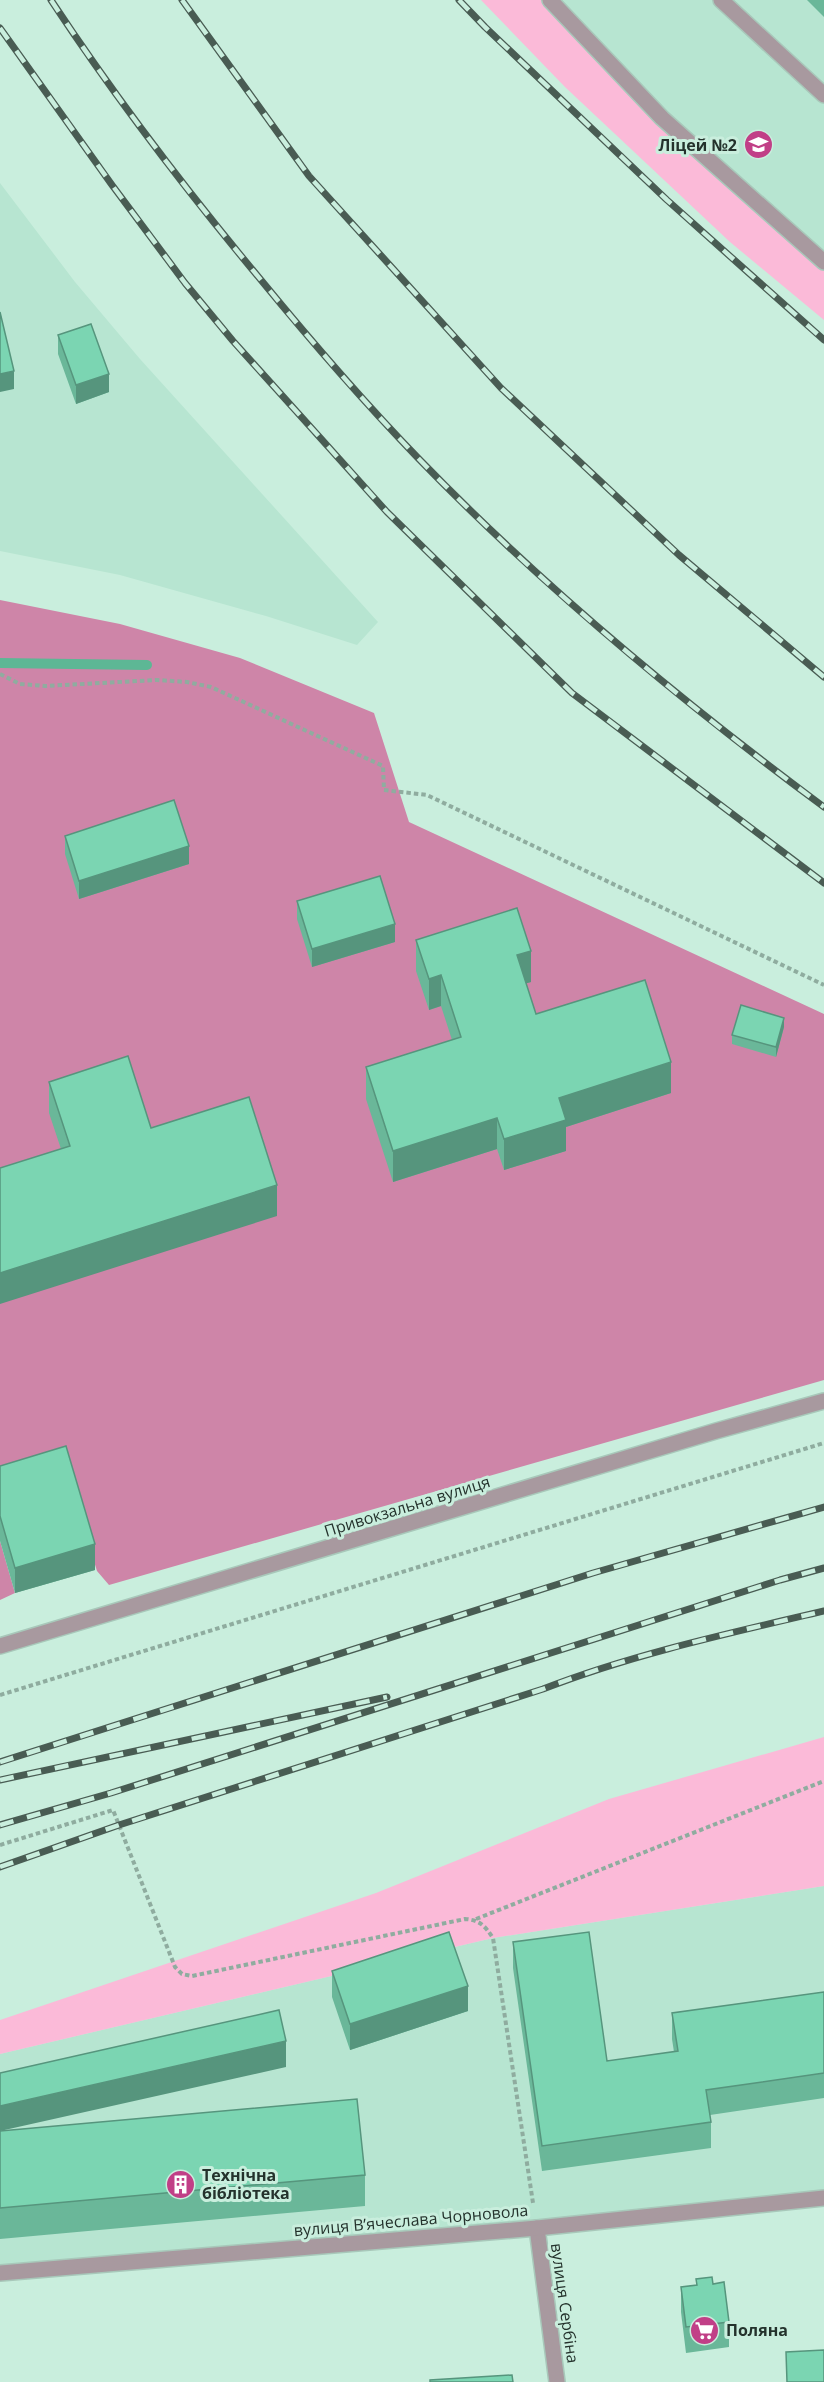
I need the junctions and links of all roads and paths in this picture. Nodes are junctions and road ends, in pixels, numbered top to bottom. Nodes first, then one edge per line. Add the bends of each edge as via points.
1 (550, 0) edge
2 (722, 0) edge
3 (824, 95) edge
4 (824, 262) edge
5 (0, 674) edge
6 (824, 985) edge
7 (824, 1401) edge
8 (824, 1443) edge
9 (0, 1646) edge
10 (0, 1695) edge
11 (824, 1781) edge
12 (0, 1845) edge
13 (476, 1919) junction
14 (824, 2198) edge
15 (537, 2228) junction
16 (0, 2273) edge
17 (557, 2382) edge

1 - 4 street via 663,118
2 - 3 street
5 - 6 path via 20,684 45,686 157,680 211,687 383,765 384,790 427,795
7 - 9 street, Привокзальна вулиця
8 - 10 path
11 - 13 path
12 - 13 path via 113,1810 175,1967 192,1976
13 - 15 path via 493,1938
14 - 15 street, вулиця Вʼячеслава Чорновола
15 - 16 street, вулиця Вʼячеслава Чорновола
15 - 17 street, вулиця Сербіна

